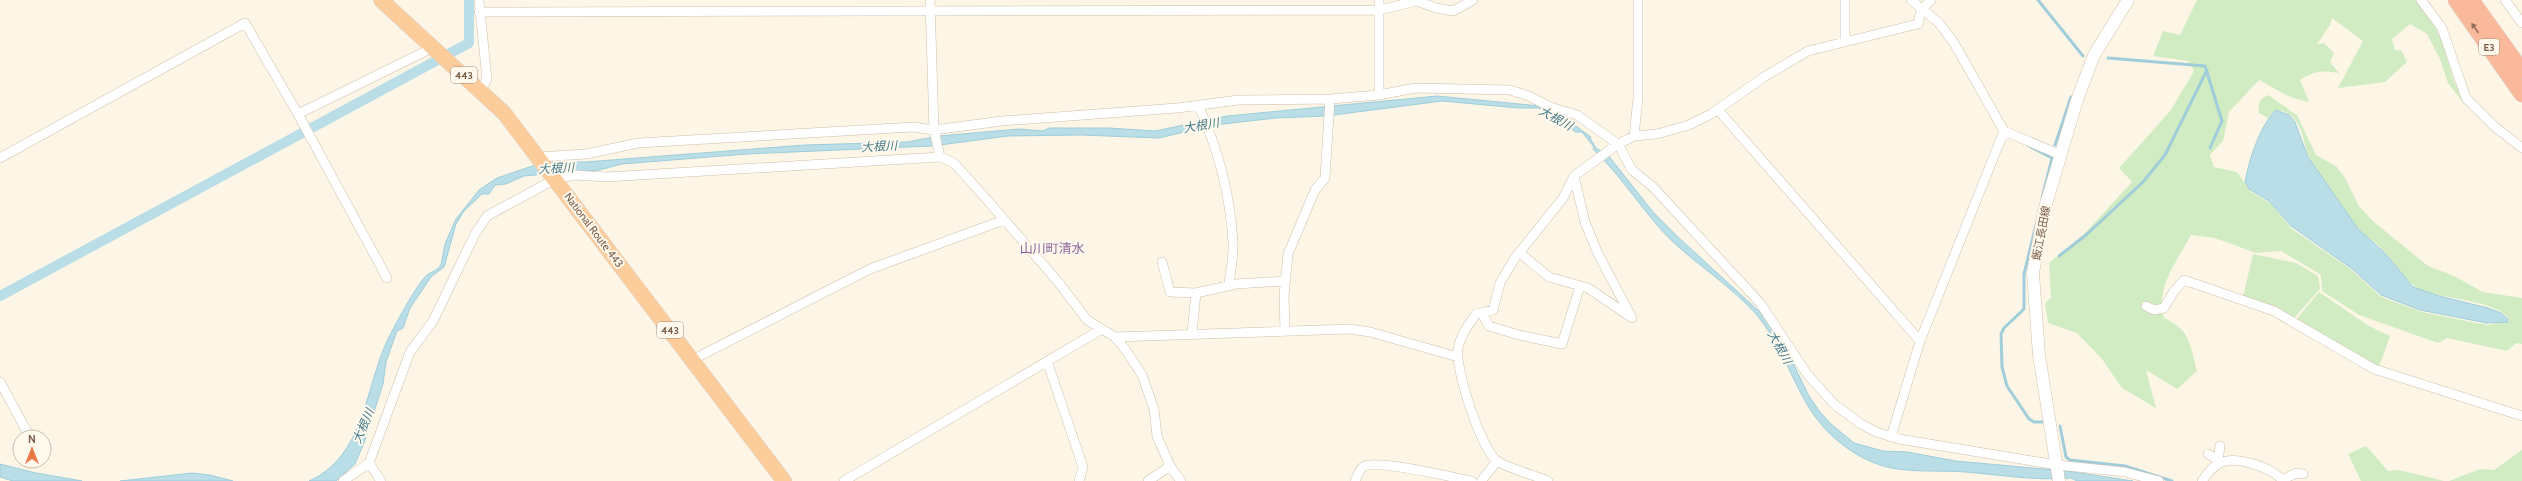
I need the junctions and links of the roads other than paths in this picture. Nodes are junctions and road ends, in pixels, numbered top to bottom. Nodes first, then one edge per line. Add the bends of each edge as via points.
1 (380, 0) edge
2 (479, 0) edge
3 (930, 0) edge
4 (1379, 0) edge
5 (1473, 0) edge
6 (1638, 0) edge
7 (1845, 0) edge
8 (1911, 0) edge
9 (1931, 0) edge
10 (2128, 0) edge
11 (2421, 0) edge
12 (2456, 0) edge
13 (2471, 0) edge
14 (2505, 0) edge
15 (1379, 10) junction
16 (1922, 10) junction
17 (479, 12) junction
18 (930, 12) junction
19 (2522, 22) edge
20 (1845, 40) junction
21 (432, 46) junction
22 (2522, 71) edge
23 (481, 90) junction
24 (2522, 94) edge
25 (1379, 95) junction
26 (1330, 101) junction
27 (1198, 105) junction
28 (1718, 110) junction
29 (298, 114) junction
30 (934, 131) junction
31 (2004, 131) junction
32 (1634, 136) junction
33 (1618, 144) junction
34 (2522, 148) edge
35 (2061, 155) junction
36 (940, 156) junction
37 (539, 157) junction
38 (0, 158) edge
39 (1574, 176) junction
40 (555, 179) junction
41 (1004, 220) junction
42 (1520, 253) junction
43 (1162, 262) dead end
44 (387, 278) dead end
45 (1285, 281) junction
46 (1229, 285) junction
47 (1580, 286) junction
48 (1196, 293) junction
49 (2146, 306) dead end
50 (1482, 313) junction
51 (1102, 329) junction
52 (1285, 330) junction
53 (1192, 333) junction
54 (1115, 337) junction
55 (1920, 341) junction
56 (1458, 357) junction
57 (692, 360) junction
58 (1047, 361) junction
59 (0, 382) edge
60 (2522, 416) edge
61 (26, 429) edge
62 (1891, 436) junction
63 (2220, 446) dead end
64 (2208, 454) dead end
65 (1497, 461) junction
66 (2220, 461) junction
67 (369, 463) junction
68 (1170, 466) junction
69 (2058, 472) edge
70 (2303, 474) dead end
71 (2283, 480) edge
72 (344, 481) edge
73 (381, 481) edge
74 (784, 481) edge
75 (844, 481) edge
76 (1079, 481) edge
77 (1148, 481) edge
78 (1181, 481) edge
79 (1355, 481) edge
80 (1472, 481) edge
81 (1481, 481) edge
82 (1548, 481) edge
83 (2159, 481) edge
84 (2202, 481) edge

1 - 21 highway, National Route 443 / 443
2 - 17 street
3 - 18 street
4 - 15 street
5 - 15 street via 1453,11 1417,1
6 - 32 street via 1638,98
7 - 20 street
8 - 16 street
9 - 16 street
10 - 35 main road, 飯江長田線 via 2094,56 2077,100
11 - 34 street via 2442,28 2466,98 2494,126
24 -> 12 highway, E3
13 - 22 highway, E3
14 - 19 street
15 - 18 street
15 - 25 street
16 - 20 street via 1918,24
16 - 31 street via 1939,23 1954,43
17 - 18 street
17 - 23 street via 487,79
18 - 30 street
20 - 28 street via 1808,51 1764,77
21 - 23 highway, National Route 443 / 443
21 - 29 street
23 - 37 highway, National Route 443 / 443 via 504,113
25 - 26 street
25 - 33 street via 1415,88 1510,90 1577,115
26 - 27 street via 1239,100
26 - 45 street via 1325,178 1315,190 1288,254
27 - 30 street via 1002,121
27 - 46 street via 1216,151 1229,199 1233,243
28 - 32 street via 1689,124 1657,134
28 - 55 street
29 - 38 street via 245,23
29 - 44 street
30 - 36 street
30 - 37 street via 913,127 638,143 586,154
31 - 35 street
31 - 55 street
32 - 33 street
33 - 39 street
33 - 62 street via 1632,170 1653,187 1760,303 1807,374 1835,405 1860,424
35 - 69 main road, 飯江長田線 via 2044,211 2033,272 2039,355
36 - 40 street via 606,177 574,175
36 - 41 street via 954,163
37 - 40 highway, National Route 443 / 443
39 - 42 street via 1563,198
39 - 47 street via 1585,222 1598,254 1632,318 1588,288
40 - 57 highway, National Route 443 / 443
40 - 67 street via 487,216 475,234 433,321 410,352
41 - 51 street via 1059,283 1087,320
41 - 57 street via 870,269
42 - 47 street via 1549,277
42 - 50 street via 1500,283 1493,310
43 - 48 street via 1170,292
45 - 46 street
45 - 52 street
46 - 48 street
47 - 50 street via 1562,344 1490,326
48 - 53 street
49 - 60 street via 2154,310 2164,308 2184,280 2274,311 2374,369
50 - 56 street via 1476,314 1463,334
51 - 54 street
51 - 58 street
52 - 53 street
52 - 56 street via 1349,329 1370,332
53 - 54 street
54 - 68 street via 1142,375 1154,409 1158,436
55 - 62 street
56 - 65 street via 1473,415
57 - 74 highway, National Route 443 / 443
58 - 75 street
58 - 76 street via 1083,467
59 - 61 street
62 - 69 street
63 - 66 street
64 - 66 street
65 - 81 street
65 - 82 street
66 - 71 street via 2263,466
66 - 84 street
67 - 72 street
67 - 73 street
68 - 77 street
68 - 78 street
69 - 83 street via 2125,472
70 - 71 street via 2296,473
79 - 80 street via 1363,467 1371,464

